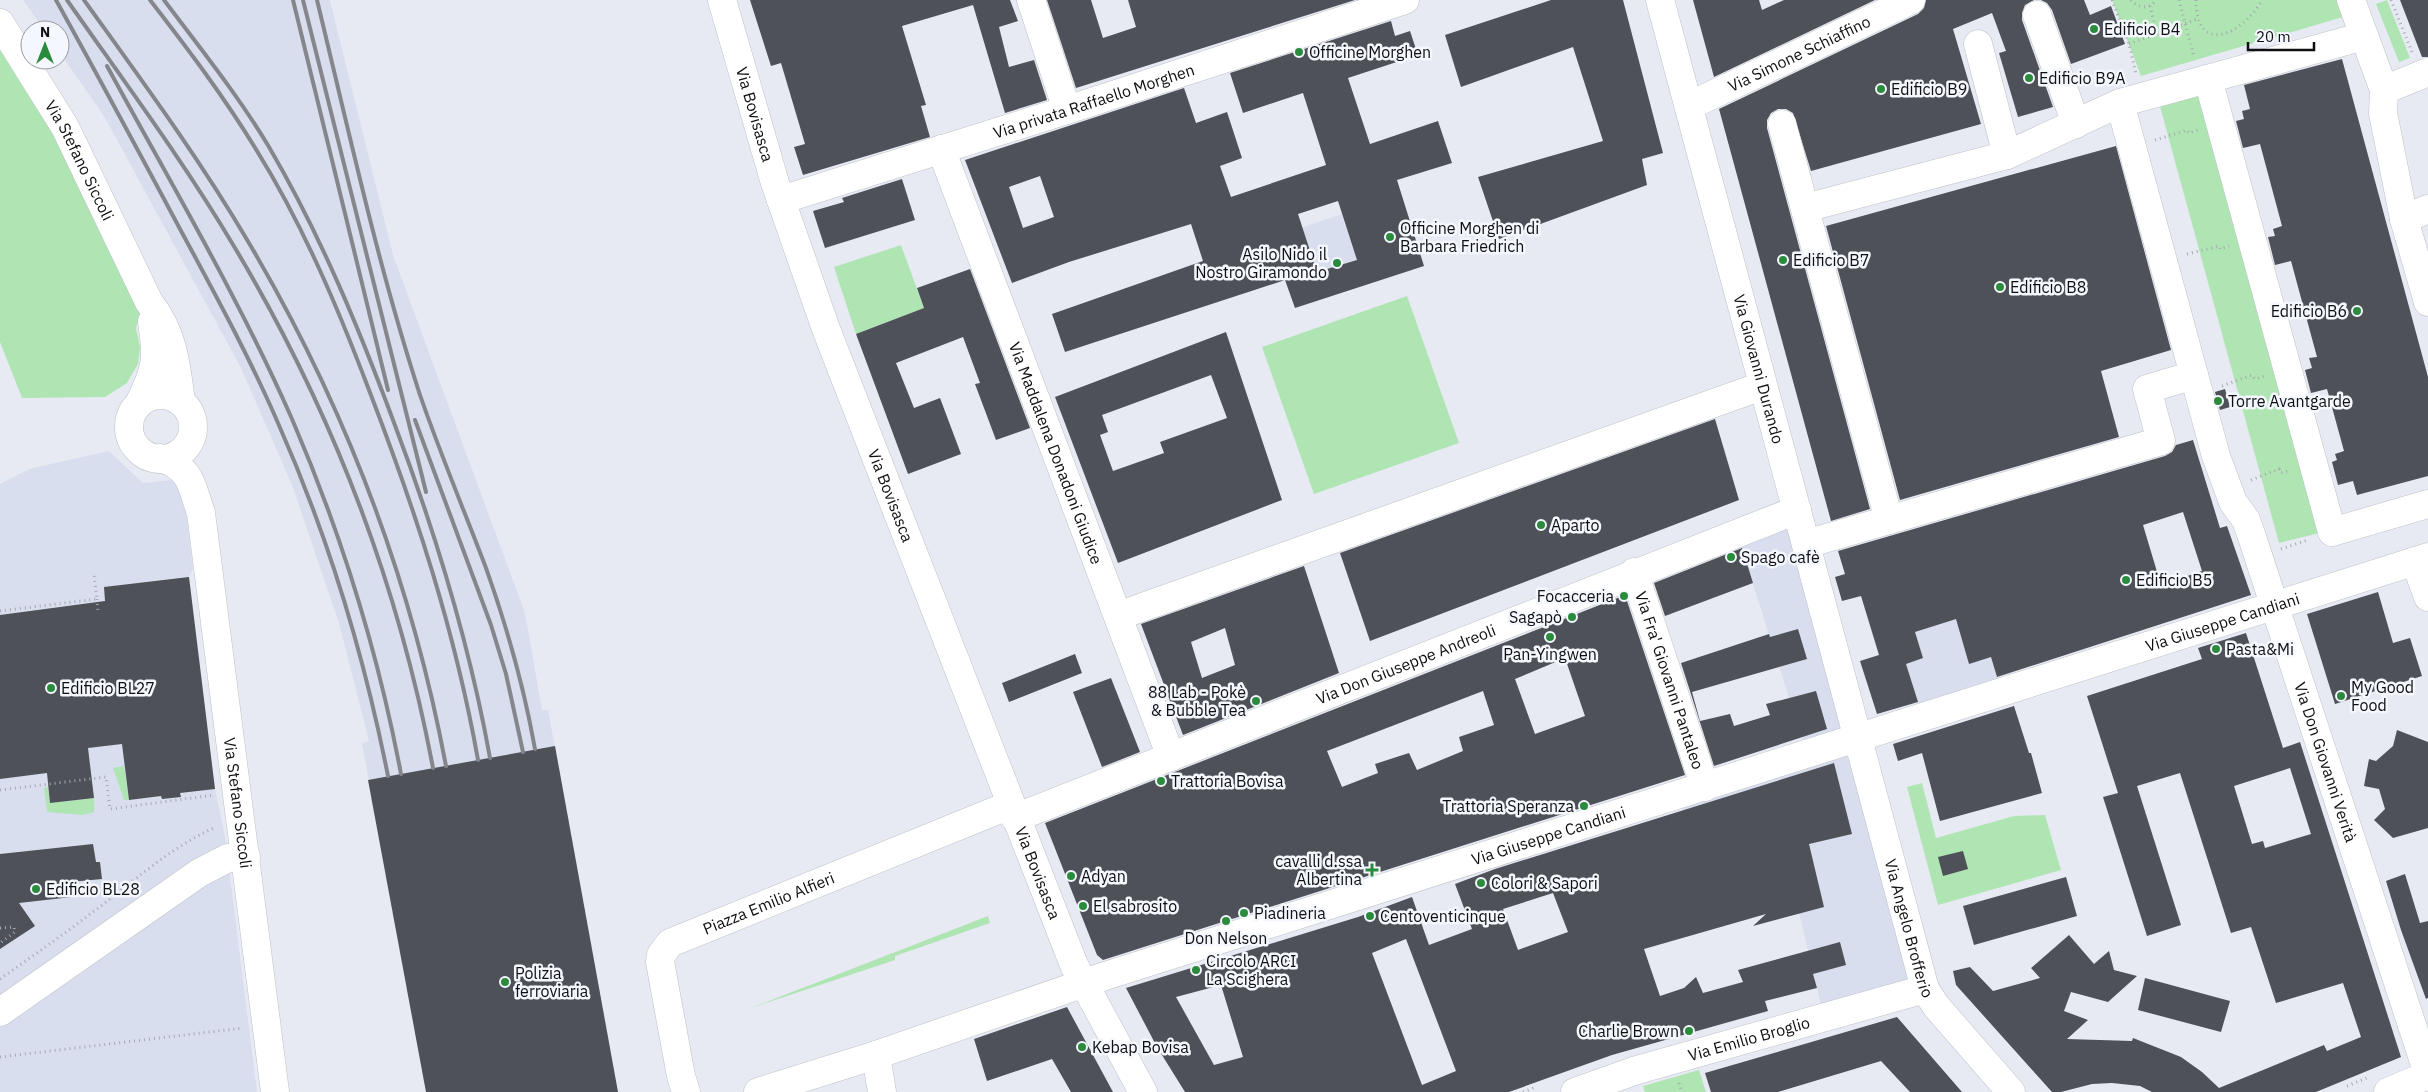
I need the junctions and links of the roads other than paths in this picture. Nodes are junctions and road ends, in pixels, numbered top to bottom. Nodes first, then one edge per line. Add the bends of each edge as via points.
1 (722, 0) edge
2 (1031, 0) edge
3 (1405, 0) edge
4 (1660, 0) edge
5 (1911, 0) edge
6 (2351, 0) edge
7 (2037, 15) dead end
8 (0, 23) edge
9 (2364, 36) junction
10 (1978, 44) dead end
11 (2422, 66) edge
12 (2201, 69) junction
13 (2384, 90) junction
14 (2120, 103) junction
15 (1689, 106) junction
16 (1067, 110) junction
17 (1782, 124) dead end
18 (2076, 124) junction
19 (941, 149) junction
20 (2007, 154) junction
21 (781, 200) junction
22 (1805, 208) junction
23 (2416, 214) edge
24 (149, 302) junction
25 (2428, 302) edge
26 (2196, 384) junction
27 (1759, 387) dead end
28 (140, 402) junction
29 (181, 402) junction
30 (191, 437) junction
31 (160, 458) junction
32 (2428, 504) edge
33 (1797, 510) junction
34 (201, 513) junction
35 (1889, 520) junction
36 (1806, 544) junction
37 (2422, 559) edge
38 (1634, 572) junction
39 (2428, 597) edge
40 (2274, 604) junction
41 (1118, 616) junction
42 (1859, 738) junction
43 (1171, 756) junction
44 (1705, 787) junction
45 (1013, 811) junction
46 (246, 857) junction
47 (1083, 983) junction
48 (1925, 989) junction
49 (0, 1012) edge
50 (876, 1055) junction
51 (2428, 1074) edge
52 (275, 1092) edge
53 (686, 1092) edge
54 (758, 1092) edge
55 (882, 1092) edge
56 (1142, 1092) edge
57 (1575, 1092) edge
58 (2011, 1092) edge
59 (2388, 1092) edge

1 - 21 street, Via Bovisasca
2 - 16 street
3 - 16 street, Via privata Raffaello Morghen
4 - 15 street, Via Giovanni Durando
5 - 15 street, Via Simone Schiaffino
6 - 9 street
7 - 18 street
8 - 24 street, Via Stefano Siccoli via 65,127
9 - 12 street
9 - 13 street
10 - 20 street
11 - 13 street
12 - 14 street
12 - 32 street via 2220,123 2332,532
13 - 23 street via 2383,113
14 - 18 street
14 - 26 street, Via Don Giovanni Verità
15 - 33 street, Via Giovanni Durando
16 - 19 street, Via privata Raffaello Morghen
17 - 22 street
18 - 20 street
19 - 21 street, Via privata Raffaello Morghen
19 - 41 street, Via Maddalena Donadoni Giudice
20 - 22 street
21 - 45 street, Via Bovisasca via 813,295
22 - 35 street
23 - 25 street
24 - 28 street, Via Stefano Siccoli via 157,352 154,373
24 - 29 street, Via Stefano Siccoli via 163,320 175,356
26 - 35 street via 2147,389 2161,441
26 - 40 street, Via Don Giovanni Verità via 2228,490 2246,520
27 - 41 street
28 - 29 street via 159,395 171,396
28 - 31 street via 130,418 130,436 142,452
29 - 30 street via 192,418
30 - 31 street via 180,452
30 - 34 street, Via Stefano Siccoli via 203,491
31 - 34 street, Via Stefano Siccoli via 177,463 189,478
33 - 36 street, Via Giovanni Durando
33 - 38 street, Via Don Giuseppe Andreoli
34 - 46 street, Via Stefano Siccoli
35 - 36 street
36 - 42 street, Via Giovanni Durando
37 - 39 street
37 - 40 street, Via Giuseppe Candiani
38 - 43 street, Via Don Giuseppe Andreoli
38 - 44 street, Via Fra' Giovanni Pantaleo
40 - 42 street, Via Giuseppe Candiani via 2018,696
40 - 51 street, Via Don Giovanni Verità
41 - 43 street, Via Maddalena Donadoni Giudice
42 - 44 street, Via Giuseppe Candiani
42 - 48 street, Via Angelo Brofferio
43 - 45 street, Via Don Giuseppe Andreoli
44 - 47 street, Via Giuseppe Candiani
45 - 47 street, Via Bovisasca
45 - 53 street, Piazza Emilio Alfieri via 670,944 661,955 660,962
46 - 49 street via 228,858 199,873
46 - 52 street, Via Stefano Siccoli
47 - 50 street
47 - 56 street, Via Bovisasca
48 - 57 street, Via Emilio Broglio via 1637,1070
48 - 58 street, Via Angelo Brofferio
50 - 54 street
50 - 55 street
51 - 59 street

